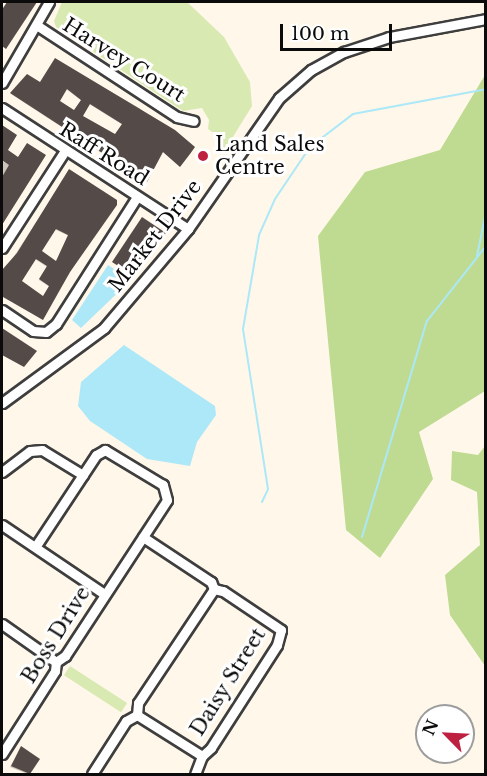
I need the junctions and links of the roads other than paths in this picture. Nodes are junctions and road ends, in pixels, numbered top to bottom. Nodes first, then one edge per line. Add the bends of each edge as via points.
1 (49, 2) edge
2 (486, 20) edge
3 (38, 26) junction
4 (2, 83) edge
5 (2, 108) edge
6 (194, 121) dead end
7 (64, 152) junction
8 (137, 196) junction
9 (188, 229) junction
10 (2, 248) edge
11 (2, 310) edge
12 (2, 403) edge
13 (2, 472) edge
14 (82, 475) junction
15 (2, 525) edge
16 (144, 537) junction
17 (35, 547) junction
18 (214, 589) junction
19 (103, 593) junction
20 (2, 624) edge
21 (56, 662) junction
22 (137, 715) junction
23 (2, 730) edge
24 (10, 736) junction
25 (2, 754) edge
26 (202, 756) junction
27 (92, 774) edge
28 (195, 774) edge

1 - 3 street
2 - 9 street, Market Drive via 389,37 344,52 310,70 279,98
3 - 4 street
3 - 6 street, Harvey Court via 177,117
5 - 7 street, Raff Road
7 - 8 street, Raff Road
7 - 10 street
8 - 9 street, Raff Road
8 - 11 street via 56,324 46,332 33,331
9 - 12 street, Market Drive via 104,328
13 - 14 street via 30,451 42,450
14 - 16 street, Boss Drive via 96,455 105,450 163,485 167,500
14 - 17 street
15 - 17 street
16 - 18 street, Daisy Street via 211,582
16 - 19 street, Boss Drive
17 - 19 street
18 - 22 street via 138,703
18 - 26 street, Daisy Street via 278,625 281,637 211,748
19 - 21 street, Boss Drive via 66,654
20 - 21 street
21 - 24 street, Boss Drive via 55,671
22 - 26 street
22 - 27 street via 126,721
23 - 24 street
24 - 25 street, Boss Drive
26 - 28 street, Daisy Street

